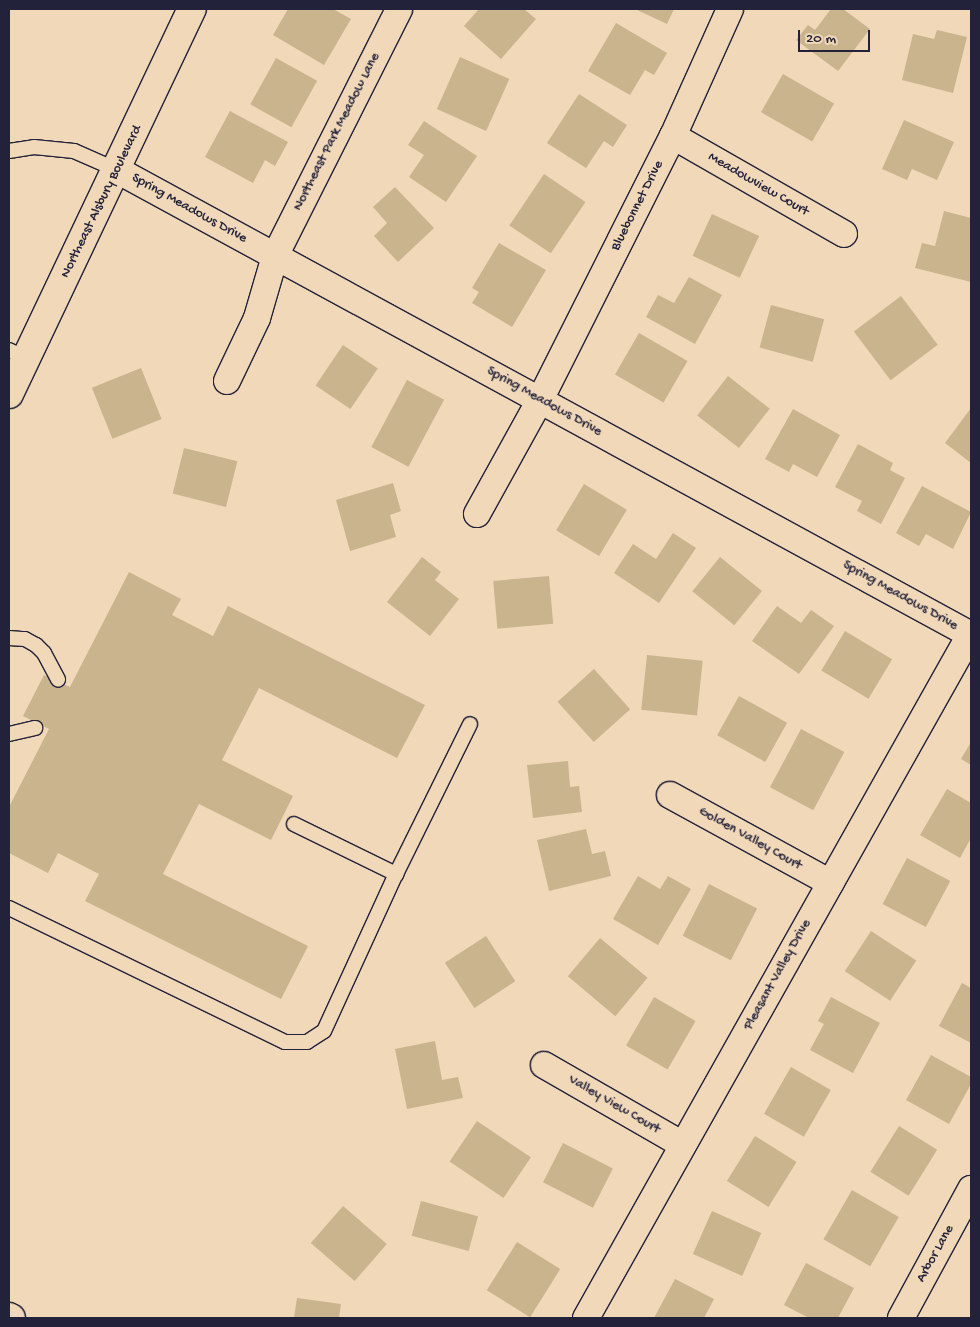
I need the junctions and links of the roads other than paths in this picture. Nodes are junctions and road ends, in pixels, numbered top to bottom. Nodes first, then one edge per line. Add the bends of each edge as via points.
1 (192, 9) edge
2 (399, 9) edge
3 (730, 9) edge
4 (673, 136) junction
5 (9, 151) edge
6 (117, 170) junction
7 (844, 234) dead end
8 (275, 256) junction
9 (18, 354) edge
10 (227, 381) dead end
11 (9, 394) edge
12 (540, 400) junction
13 (477, 514) dead end
14 (971, 634) edge
15 (9, 638) edge
16 (58, 679) dead end
17 (470, 724) dead end
18 (35, 728) dead end
19 (9, 734) edge
20 (670, 795) dead end
21 (294, 824) dead end
22 (396, 874) junction
23 (830, 883) junction
24 (9, 908) edge
25 (544, 1065) dead end
26 (683, 1145) junction
27 (971, 1189) edge
28 (586, 1318) edge
29 (901, 1318) edge

1 - 6 main road, Northeast Alsbury Boulevard
2 - 8 street, Northeast Park Meadow Lane
3 - 4 street, Bluebonnet Drive
4 - 7 street, Meadowview Court
4 - 12 street, Bluebonnet Drive
5 - 6 lane via 34,148 74,151
6 - 8 street, Spring Meadows Drive
6 - 9 main road, Northeast Alsbury Boulevard
8 - 10 street, Northeast Park Meadow Lane via 257,318
8 - 12 street, Spring Meadows Drive
9 - 11 main road, Northeast Alsbury Boulevard
12 - 13 street, Bluebonnet Drive
12 - 14 street, Spring Meadows Drive
14 - 23 street, Pleasant Valley Drive
15 - 16 lane via 25,639 36,646 44,653
17 - 22 lane
18 - 19 lane
20 - 23 street, Golden Valley Court
21 - 22 lane
22 - 24 lane via 324,1031 316,1038 295,1044
23 - 26 street, Pleasant Valley Drive
25 - 26 street, Valley View Court
26 - 28 street, Pleasant Valley Drive
27 - 29 street, Arbor Lane

